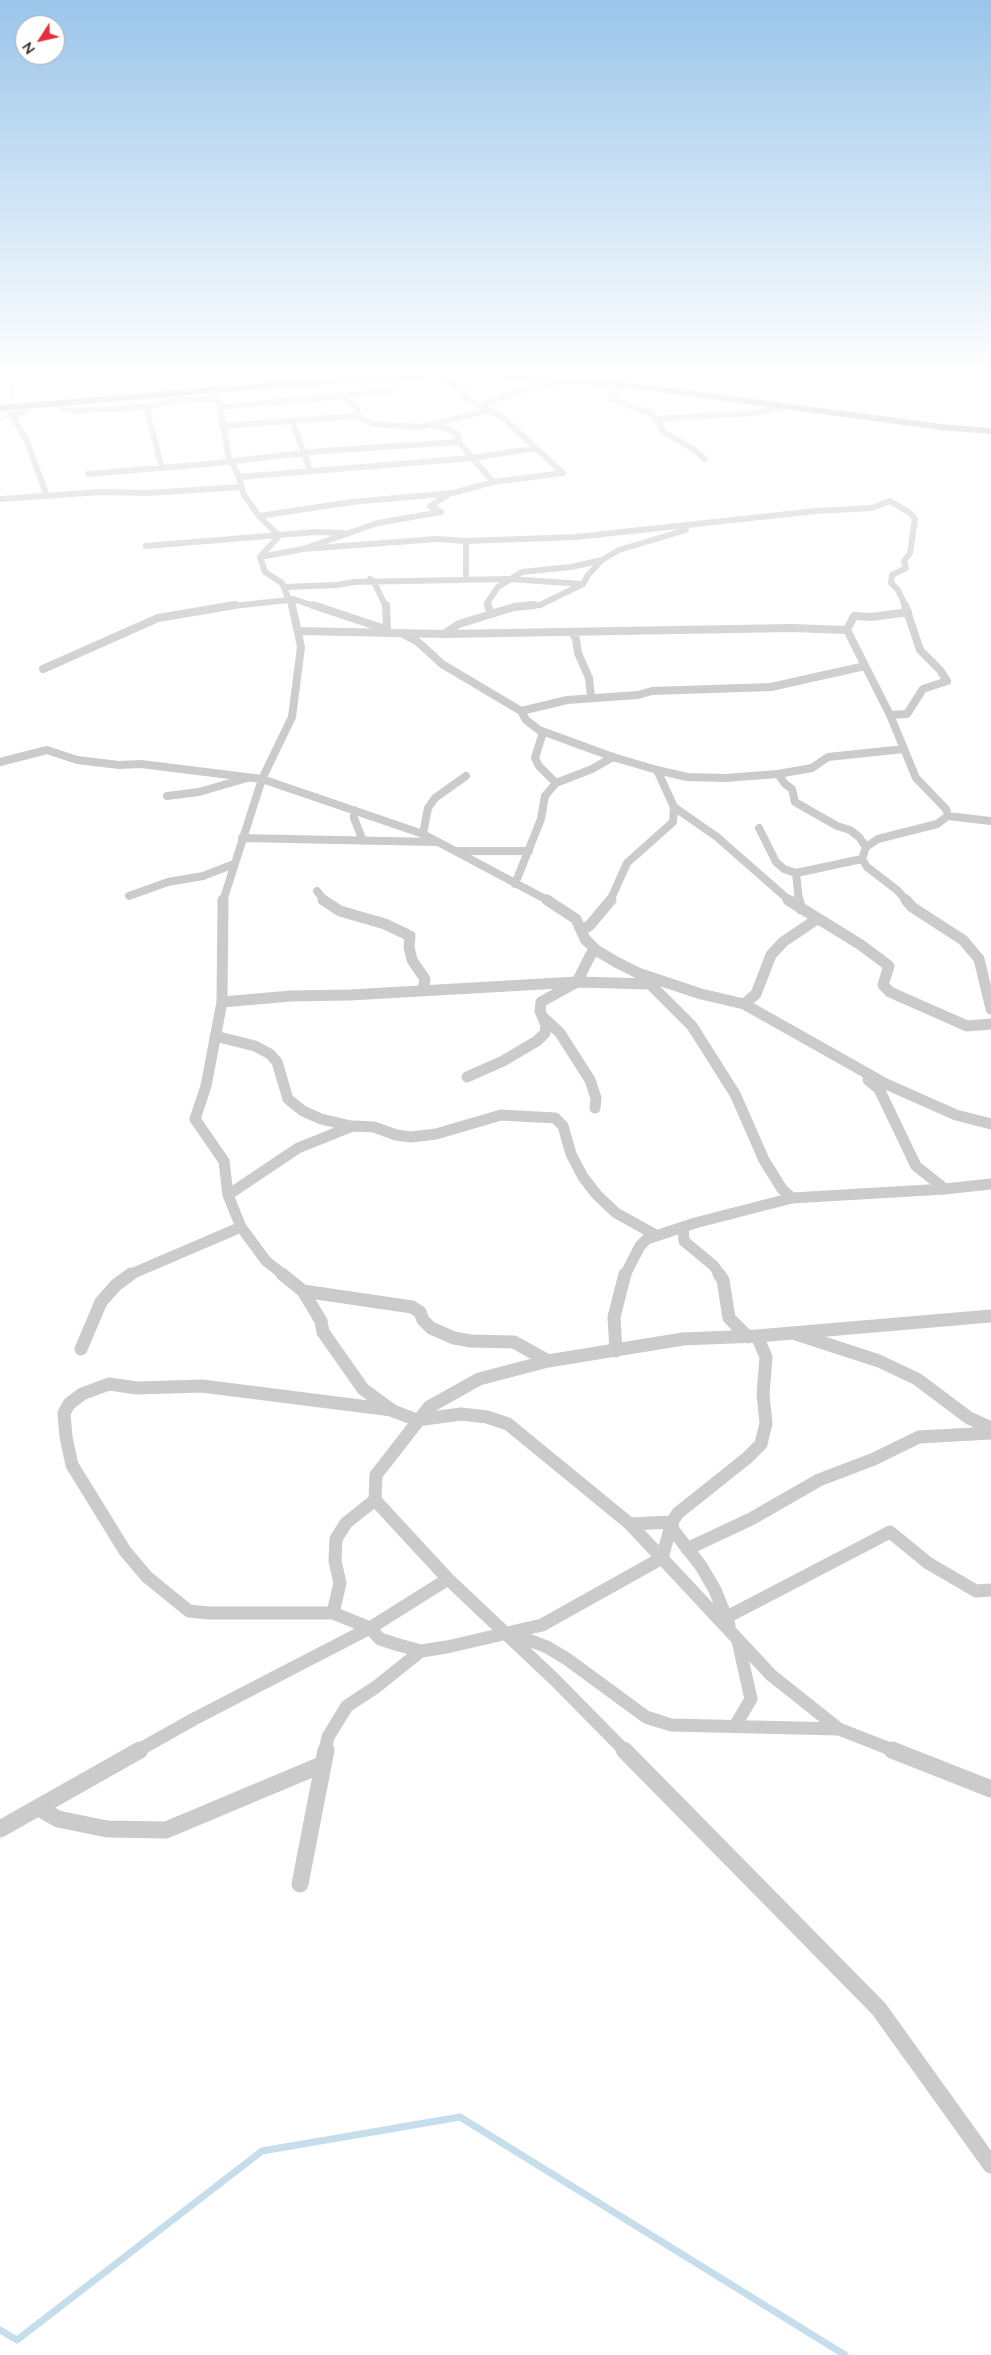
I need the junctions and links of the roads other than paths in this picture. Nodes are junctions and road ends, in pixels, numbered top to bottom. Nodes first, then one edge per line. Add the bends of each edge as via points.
1 (43, 484) edge
2 (241, 484) edge
3 (486, 484) edge
4 (242, 487) junction
5 (453, 493) junction
6 (47, 496) junction
7 (0, 500) edge
8 (259, 516) junction
9 (702, 526) junction
10 (344, 533) junction
11 (279, 536) junction
12 (466, 541) junction
13 (146, 546) dead end
14 (303, 549) junction
15 (260, 557) junction
16 (602, 560) junction
17 (363, 575) dead end
18 (511, 579) junction
19 (466, 580) junction
20 (374, 582) junction
21 (583, 584) junction
22 (284, 587) junction
23 (288, 598) junction
24 (908, 612) junction
25 (491, 614) junction
26 (387, 630) junction
27 (846, 630) junction
28 (298, 631) junction
29 (572, 632) junction
30 (400, 633) junction
31 (444, 634) junction
32 (866, 666) junction
33 (43, 669) dead end
34 (591, 698) junction
35 (521, 711) junction
36 (890, 715) junction
37 (543, 732) junction
38 (904, 749) junction
39 (613, 757) junction
40 (0, 762) edge
41 (657, 770) junction
42 (778, 774) junction
43 (466, 776) dead end
44 (248, 778) junction
45 (262, 779) junction
46 (556, 783) junction
47 (167, 796) dead end
48 (674, 807) junction
49 (354, 810) junction
50 (948, 816) junction
51 (991, 821) edge
52 (758, 828) dead end
53 (422, 834) junction
54 (242, 838) junction
55 (363, 841) junction
56 (437, 842) junction
57 (866, 847) junction
58 (455, 851) junction
59 (529, 851) junction
60 (862, 859) junction
61 (234, 864) junction
62 (796, 873) junction
63 (515, 884) junction
64 (317, 891) dead end
65 (129, 896) dead end
66 (801, 909) junction
67 (817, 919) junction
68 (582, 930) junction
69 (596, 950) junction
70 (979, 959) junction
71 (991, 969) edge
72 (638, 973) junction
73 (577, 982) junction
74 (650, 984) junction
75 (423, 990) junction
76 (222, 1002) junction
77 (744, 1004) junction
78 (991, 1009) edge
79 (542, 1016) junction
80 (991, 1024) edge
81 (215, 1036) junction
82 (850, 1064) junction
83 (467, 1077) dead end
84 (595, 1108) dead end
85 (991, 1124) edge
86 (353, 1126) junction
87 (991, 1184) edge
88 (945, 1189) junction
89 (228, 1195) junction
90 (792, 1198) junction
91 (241, 1227) junction
92 (683, 1227) junction
93 (656, 1235) junction
94 (303, 1291) junction
95 (991, 1316) edge
96 (794, 1333) junction
97 (753, 1337) junction
98 (81, 1349) dead end
99 (616, 1351) junction
100 (548, 1361) junction
101 (393, 1411) junction
102 (417, 1420) junction
103 (991, 1428) edge
104 (991, 1433) edge
105 (375, 1500) junction
106 (672, 1522) junction
107 (630, 1524) junction
108 (687, 1549) junction
109 (662, 1558) junction
110 (448, 1579) junction
111 (991, 1590) edge
112 (333, 1613) junction
113 (725, 1618) junction
114 (370, 1628) junction
115 (506, 1632) junction
116 (737, 1640) junction
117 (420, 1651) junction
118 (735, 1726) junction
119 (839, 1729) junction
120 (321, 1765) junction
121 (991, 1789) edge
122 (39, 1808) junction
123 (0, 1829) edge
124 (300, 1884) dead end
125 (991, 2165) edge

1 - 6 street
2 - 4 street
3 - 5 street
4 - 6 street
4 - 8 street
5 - 8 street via 352,502
5 - 10 street via 430,506 440,512 378,523
6 - 7 street
8 - 11 street
9 - 12 street via 562,538
9 - 16 street via 619,550
9 - 24 street via 778,515 872,508 890,500 915,519 910,554 904,561 906,568 892,575 891,583
10 - 11 street
10 - 14 street
11 - 13 street
11 - 15 street
12 - 14 street via 437,539
12 - 19 street
14 - 15 street
15 - 22 street via 265,572
16 - 18 street via 522,572
16 - 21 street
17 - 20 street
18 - 19 street
18 - 21 street
18 - 25 street via 490,596 487,603
19 - 20 street
20 - 22 street
20 - 26 street via 386,603
21 - 25 street via 540,605 514,607
22 - 23 street
23 - 26 street
23 - 28 street
23 - 33 street via 158,618
24 - 27 street via 854,616
24 - 36 street via 920,650 947,681 923,689 907,714
25 - 31 street via 459,624
26 - 30 street
27 - 29 street
27 - 32 street
28 - 30 street
28 - 45 street via 301,647 292,717
29 - 31 street
29 - 34 street via 588,678
30 - 31 street
30 - 35 street via 418,642 453,672
32 - 34 street via 771,688 652,691
32 - 36 street
34 - 35 street
35 - 37 street via 526,720
36 - 38 street
37 - 39 street
37 - 46 street via 535,758
38 - 42 street via 828,757 812,768
38 - 50 street via 916,778 946,808
39 - 41 street
39 - 46 street
40 - 44 street via 47,750 77,760 141,764
41 - 42 street via 686,777
41 - 48 street
42 - 57 street via 792,789 794,802 850,830
43 - 53 street via 428,808
44 - 45 street
44 - 47 street via 199,792
45 - 49 street
45 - 54 street
46 - 59 street via 545,796 541,819
48 - 66 street via 717,837
48 - 68 street via 672,822 628,863 612,899
49 - 53 street
49 - 55 street
50 - 51 street
50 - 57 street via 937,824 878,840
52 - 62 street via 776,862
53 - 56 street
54 - 55 street
54 - 61 street
55 - 56 street
56 - 58 street
57 - 60 street
58 - 59 street
58 - 63 street
59 - 63 street
60 - 62 street
60 - 70 street via 867,867 898,890 912,907 963,940
61 - 65 street
61 - 76 street via 223,901
62 - 66 street
63 - 68 street via 570,912
64 - 75 street via 323,900 340,911 385,924 410,936 412,960 425,979
66 - 67 street
67 - 77 street via 783,942 771,955 756,994
67 - 80 street via 889,966 883,984 890,992 967,1026
68 - 69 street via 585,939
69 - 72 street
69 - 73 street
70 - 71 street
70 - 78 street
72 - 74 street
72 - 77 street
73 - 74 street
73 - 75 street
73 - 79 street via 541,1002
74 - 90 street via 692,1026 735,1094 764,1160 782,1189
75 - 76 street
76 - 81 street
77 - 82 street
79 - 83 street via 546,1025 537,1041
79 - 84 street via 560,1034 590,1080 596,1098
81 - 86 street via 255,1046 270,1054 277,1062 288,1099 303,1111 322,1119
81 - 89 street via 206,1086 195,1119 224,1161
82 - 85 street via 932,1105
82 - 88 street via 879,1089 916,1166
86 - 89 street via 298,1148
86 - 93 street via 374,1127 411,1137 436,1134 501,1115 555,1118 563,1126 570,1154 597,1195 616,1213
87 - 88 street
88 - 90 street
89 - 91 street
90 - 92 street
91 - 94 street via 266,1261
91 - 98 street via 131,1274 116,1285 101,1302
92 - 93 street
92 - 97 street via 684,1241 714,1266 723,1280 730,1318
93 - 99 street via 640,1246 626,1272 614,1316
94 - 100 street via 412,1307 420,1312 422,1320 431,1328 454,1338 471,1342 514,1342
94 - 101 street via 321,1321 323,1332 363,1389
95 - 96 street
96 - 97 street
96 - 103 street via 879,1361 917,1379 969,1418
97 - 99 street via 683,1339
97 - 106 street via 766,1357 763,1395 766,1423 761,1444 678,1513
99 - 100 street
100 - 102 street via 479,1379 429,1407
101 - 102 street
101 - 112 street via 202,1386 137,1388 109,1384 82,1394 69,1404 64,1414 72,1465 125,1551 147,1577 189,1611
102 - 105 street via 376,1475
102 - 107 street via 461,1414 508,1424
104 - 108 street via 918,1437 874,1459 819,1480 752,1519
105 - 110 street
105 - 112 street via 346,1523 336,1540 340,1583
106 - 107 street
106 - 108 street via 673,1530
106 - 109 street
107 - 109 street
108 - 113 street via 701,1566
109 - 115 street via 542,1625
109 - 116 street
110 - 114 street
110 - 115 street
111 - 113 street via 976,1591 936,1568 890,1532
112 - 114 street
113 - 116 street
114 - 117 street via 380,1638
114 - 122 street via 194,1719
115 - 117 street
115 - 118 street via 547,1647 567,1659 646,1717 671,1725
115 - 125 street via 879,2009
116 - 118 street via 751,1699
116 - 119 street via 771,1674
117 - 120 street via 347,1706 328,1737
118 - 119 street
119 - 121 street
120 - 122 street via 166,1830 107,1829 58,1819
120 - 124 street
122 - 123 street

